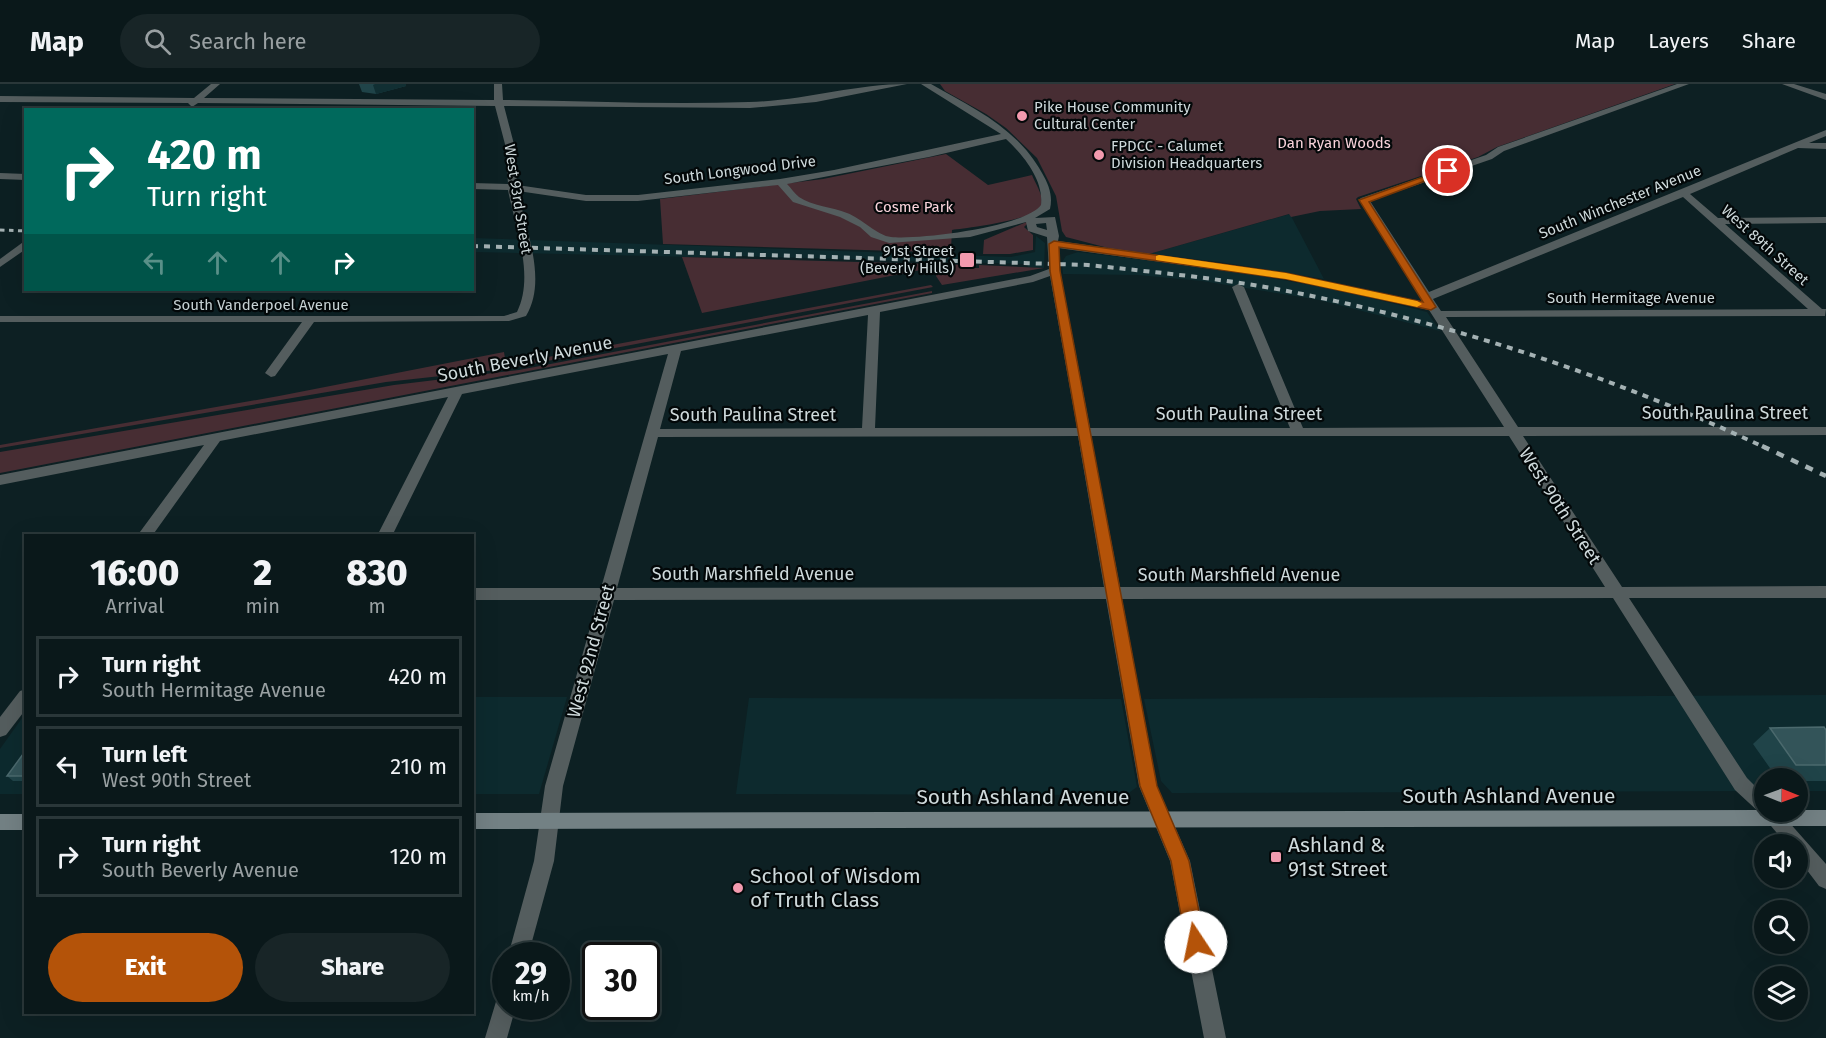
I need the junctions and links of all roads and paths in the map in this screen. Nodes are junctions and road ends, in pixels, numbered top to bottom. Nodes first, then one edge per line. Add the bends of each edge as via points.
1 (216, 84) edge
2 (498, 84) edge
3 (903, 84) edge
4 (925, 84) edge
5 (1685, 84) edge
6 (1786, 84) edge
7 (1826, 97) edge
8 (0, 99) edge
9 (196, 101) junction
10 (499, 104) junction
11 (187, 108) edge
12 (1826, 133) edge
13 (1009, 135) junction
14 (1795, 146) junction
15 (1826, 146) edge
16 (0, 176) edge
17 (24, 177) edge
18 (780, 182) junction
19 (474, 186) edge
20 (513, 187) junction
21 (1684, 193) junction
22 (1826, 220) edge
23 (1716, 221) junction
24 (1054, 240) junction
25 (24, 245) edge
26 (0, 264) edge
27 (1055, 271) junction
28 (1238, 287) dead end
29 (1431, 306) junction
30 (874, 309) junction
31 (522, 314) joint
32 (1824, 314) edge
33 (0, 319) edge
34 (310, 320) junction
35 (676, 348) junction
36 (271, 373) dead end
37 (457, 391) junction
38 (1826, 431) edge
39 (1083, 432) junction
40 (1298, 432) junction
41 (1512, 432) junction
42 (652, 433) junction
43 (868, 433) junction
44 (216, 438) junction
45 (0, 480) edge
46 (145, 534) edge
47 (385, 534) edge
48 (1826, 592) edge
49 (607, 593) junction
50 (1617, 593) junction
51 (474, 594) edge
52 (1113, 595) junction
53 (24, 699) edge
54 (0, 730) edge
55 (1754, 797) edge
56 (1754, 812) edge
57 (1808, 816) edge
58 (1826, 818) edge
59 (1162, 819) junction
60 (549, 820) junction
61 (474, 821) edge
62 (0, 822) edge
63 (24, 822) edge
64 (1778, 822) edge
65 (1826, 880) edge
66 (522, 942) edge
67 (501, 1020) edge
68 (496, 1038) edge
69 (1215, 1038) edge

1 - 9 street
2 - 10 street, West 93rd Street
3 - 10 street via 769,104
4 - 13 street
5 - 29 street, West 90th Street via 1364,200
6 - 7 street
8 - 9 street
9 - 10 street
9 - 11 street
10 - 20 street, West 93rd Street via 509,142
12 - 14 street, South Winchester Avenue
13 - 18 street, South Longwood Drive via 897,162
13 - 18 street via 1028,156 1046,192 1045,209 984,231 881,238 844,215 796,200
14 - 15 street
14 - 21 street, South Winchester Avenue
16 - 17 street
18 - 20 street, South Longwood Drive via 612,199
19 - 20 street, South Longwood Drive
20 - 31 street, West 93rd Street via 527,248 529,300
21 - 23 street, West 89th Street
21 - 29 street, South Winchester Avenue
22 - 23 street
23 - 32 street, West 89th Street
24 - 24 street via 1051,219 1035,220 1030,225
24 - 27 street
24 - 29 street, South Hermitage Avenue via 1286,276
25 - 26 street
27 - 30 street, South Beverly Avenue via 1033,279
27 - 39 street
28 - 40 street
29 - 32 street, South Hermitage Avenue
29 - 41 street, West 90th Street
30 - 35 street, South Beverly Avenue
30 - 43 street
31 - 34 street, South Vanderpoel Avenue via 505,319
33 - 34 street, South Vanderpoel Avenue
34 - 36 street
35 - 37 street, South Beverly Avenue
35 - 42 street, West 92nd Street
37 - 44 street, South Beverly Avenue
37 - 47 street
38 - 41 street, South Paulina Street
39 - 40 street, South Paulina Street
39 - 43 street, South Paulina Street
39 - 52 street
40 - 41 street, South Paulina Street
41 - 50 street, West 90th Street
42 - 43 street, South Paulina Street
42 - 49 street, West 92nd Street
44 - 45 street, South Beverly Avenue
44 - 46 street
48 - 50 street, South Marshfield Avenue
49 - 51 street, South Marshfield Avenue
49 - 52 street, South Marshfield Avenue
49 - 60 street, West 92nd Street via 554,786
50 - 52 street, South Marshfield Avenue
50 - 55 street, West 90th Street via 1741,784
52 - 59 street via 1149,786
53 - 54 street
56 - 59 main road, South Ashland Avenue
57 - 58 main road, South Ashland Avenue
59 - 60 main road, South Ashland Avenue
59 - 69 street via 1180,861
60 - 61 main road, South Ashland Avenue
60 - 66 street, West 92nd Street via 544,861
62 - 63 main road
64 - 65 street, West 90th Street
67 - 68 street

